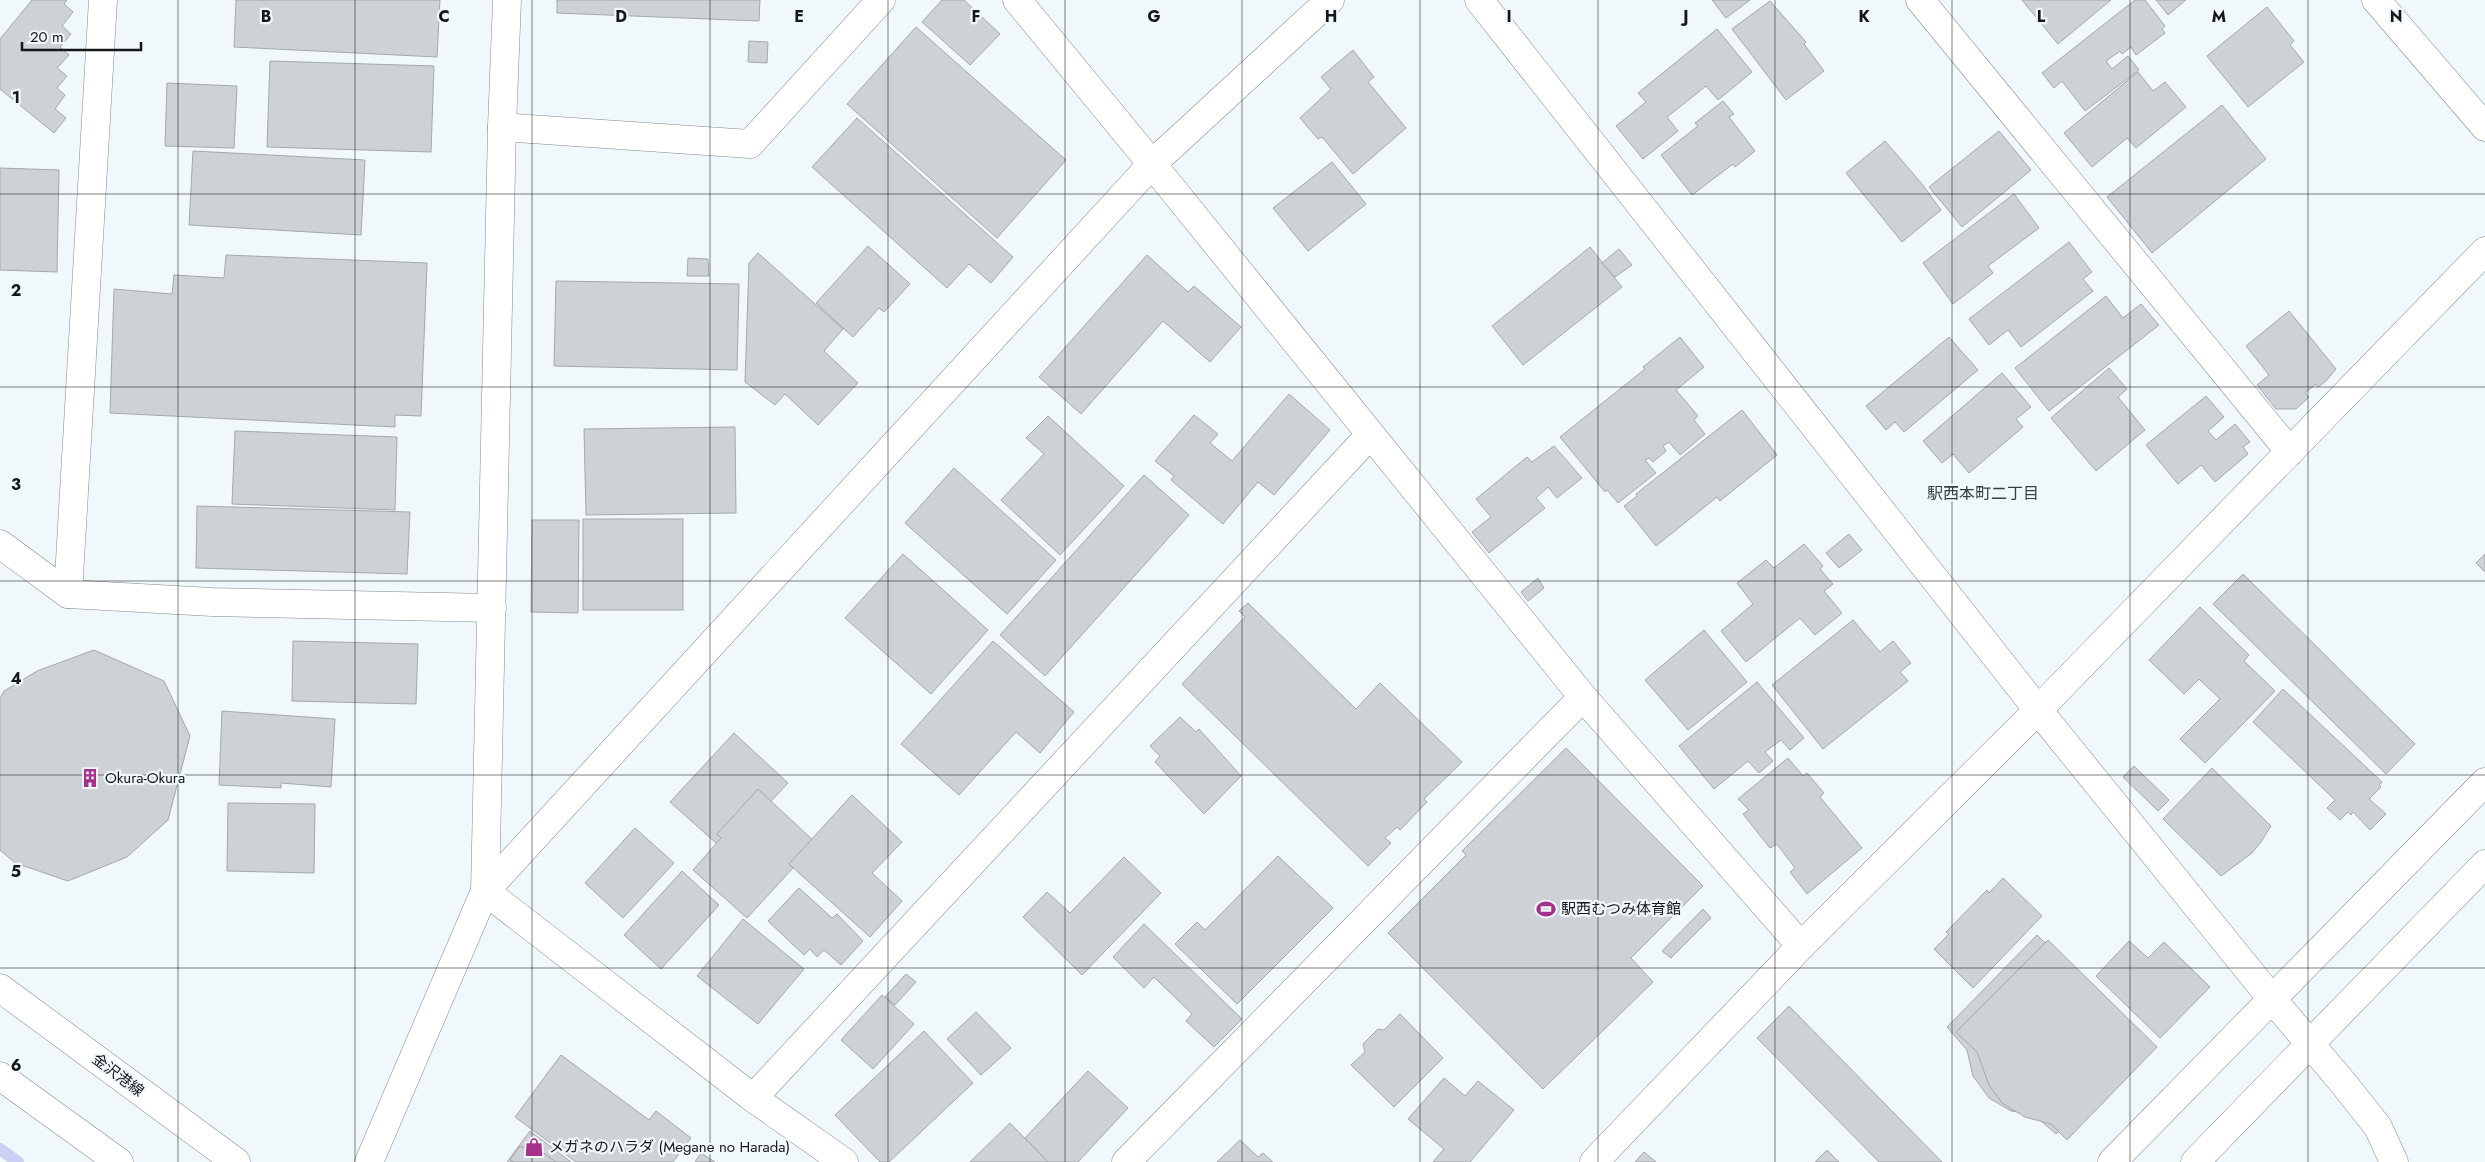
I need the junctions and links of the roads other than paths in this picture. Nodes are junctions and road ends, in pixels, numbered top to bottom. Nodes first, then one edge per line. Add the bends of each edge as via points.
1 (103, 0) edge
2 (507, 0) edge
3 (881, 0) edge
4 (1017, 0) edge
5 (1330, 0) edge
6 (1479, 0) edge
7 (1920, 0) edge
8 (2376, 0) edge
9 (502, 127) junction
10 (2485, 127) edge
11 (1152, 164) junction
12 (2485, 251) edge
13 (1370, 435) junction
14 (2290, 452) junction
15 (0, 544) edge
16 (68, 594) junction
17 (492, 608) junction
18 (1583, 696) junction
19 (2038, 710) junction
20 (2485, 782) edge
21 (2485, 864) edge
22 (484, 891) junction
23 (1800, 946) junction
24 (0, 988) edge
25 (2272, 999) junction
26 (2310, 1044) junction
27 (0, 1076) edge
28 (753, 1098) junction
29 (119, 1162) edge
30 (236, 1162) edge
31 (369, 1162) edge
32 (844, 1162) edge
33 (1126, 1162) edge
34 (1594, 1162) edge
35 (2112, 1162) edge
36 (2195, 1162) edge
37 (2394, 1162) edge

1 - 16 street
2 - 9 street
3 - 9 street via 750,144
4 - 11 street
5 - 11 street
6 - 19 street
7 - 14 street
8 - 10 street
9 - 17 street
11 - 13 street
11 - 22 street
12 - 14 street
13 - 18 street
13 - 28 street
14 - 19 street
15 - 16 street
16 - 17 street via 212,602
17 - 22 street
18 - 23 street
18 - 33 street
19 - 23 street
19 - 25 street
20 - 25 street
21 - 26 street
22 - 28 street
22 - 31 street
23 - 34 street
24 - 30 street, 金沢港線
25 - 26 street
25 - 35 street
26 - 36 street
26 - 37 street via 2378,1127
27 - 29 street
28 - 32 street

